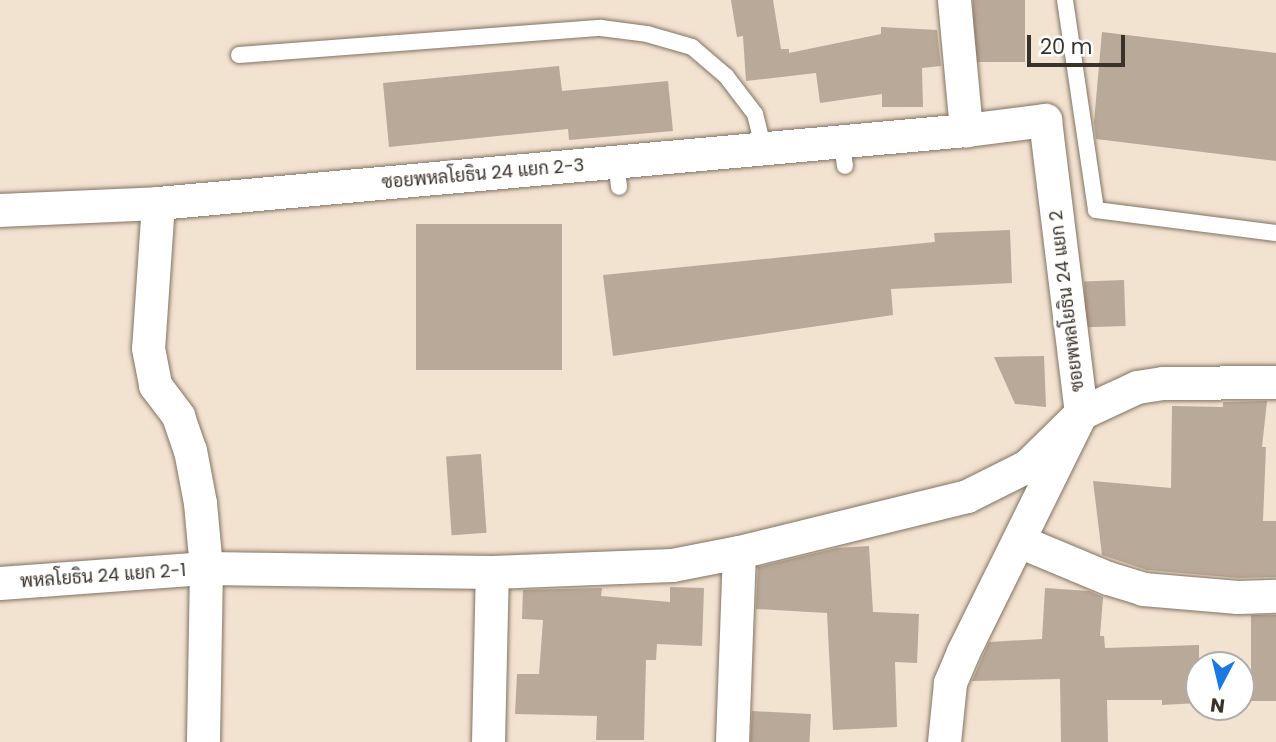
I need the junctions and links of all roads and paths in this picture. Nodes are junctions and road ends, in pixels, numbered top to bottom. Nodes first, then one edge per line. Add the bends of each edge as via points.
1 (954, 0) edge
2 (1065, 0) edge
3 (239, 55) dead end
4 (966, 130) junction
5 (764, 149) junction
6 (158, 203) junction
7 (0, 210) edge
8 (1276, 233) edge
9 (1276, 382) edge
10 (1081, 413) junction
11 (1018, 541) junction
12 (739, 552) junction
13 (206, 568) junction
14 (492, 572) junction
15 (0, 583) edge
16 (1276, 596) edge
17 (203, 742) edge
18 (488, 742) edge
19 (732, 742) edge
20 (944, 742) edge

1 - 4 street
2 - 8 lane via 1096,210
3 - 5 lane via 601,28 647,34 692,47 726,76 755,114
4 - 5 street, ซอยพหลโยธิน 24 แยก 2-3 via 843,154
4 - 10 street, ซอยพหลโยธิน 24 แยก 2 via 1045,120
5 - 6 street, ซอยพหลโยธิน 24 แยก 2-3 via 618,174
6 - 7 street, ซอยพหลโยธิน 24 แยก 2-3
6 - 13 street via 148,348 155,385 178,416 190,450
9 - 10 street via 1137,387
10 - 11 street, ซอยพหลโยธิน 24 แยก 2
10 - 12 street, พหลโยธิน 24 แยก 2-1 via 1027,467 967,496
11 - 16 street via 1143,589
11 - 20 street, ซอยพหลโยธิน 24 แยก 2 via 950,683
12 - 14 street, พหลโยธิน 24 แยก 2-1 via 660,566
12 - 19 street
13 - 14 street, พหลโยธิน 24 แยก 2-1
13 - 15 street, พหลโยธิน 24 แยก 2-1
13 - 17 street
14 - 18 street

